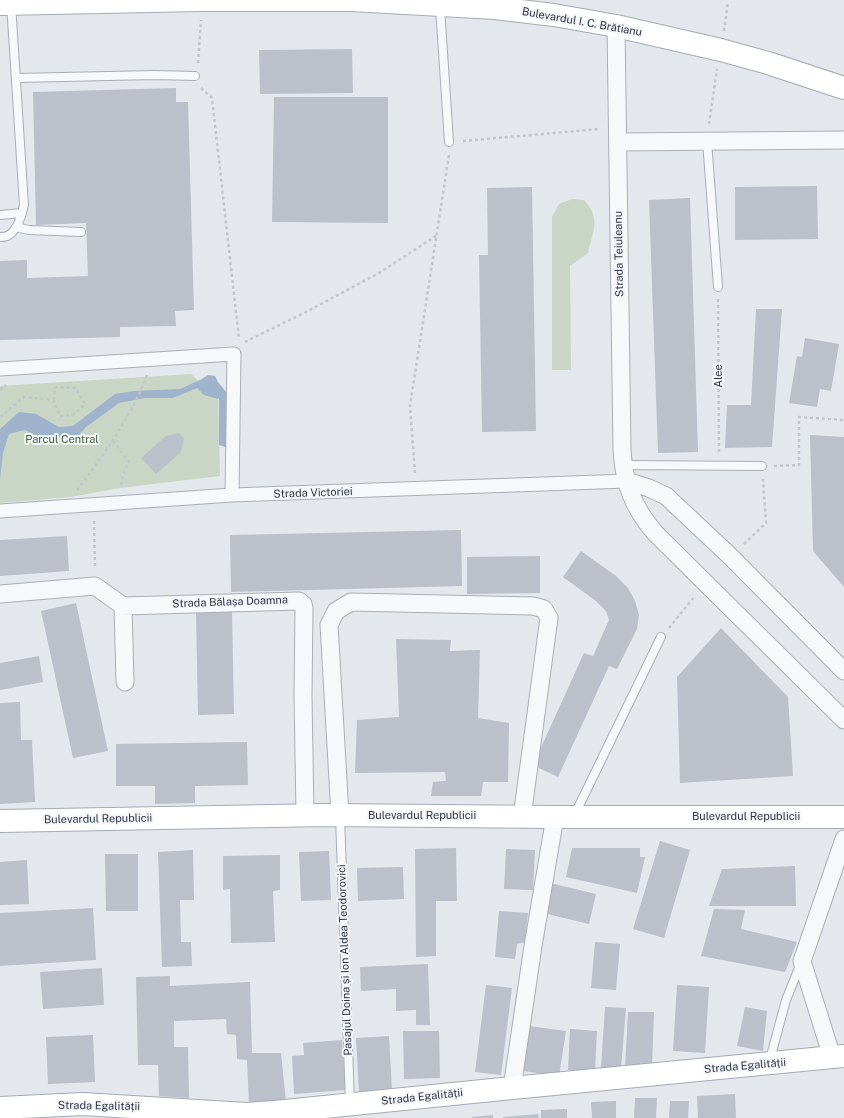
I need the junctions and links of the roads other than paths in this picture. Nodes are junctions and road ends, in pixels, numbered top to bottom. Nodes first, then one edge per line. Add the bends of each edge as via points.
1 (202, 0) edge
2 (5, 4) edge
3 (440, 4) junction
4 (616, 26) junction
5 (195, 76) road end
6 (16, 78) junction
7 (844, 88) edge
8 (618, 135) junction
9 (844, 140) edge
10 (707, 141) junction
11 (449, 142) road end
12 (22, 213) junction
13 (0, 215) edge
14 (16, 227) junction
15 (81, 232) dead end
16 (0, 237) edge
17 (718, 287) road end
18 (0, 369) edge
19 (762, 466) road end
20 (625, 473) junction
21 (232, 495) junction
22 (0, 511) edge
23 (0, 594) edge
24 (123, 606) junction
25 (661, 637) dead end
26 (844, 670) edge
27 (125, 682) dead end
28 (844, 720) edge
29 (305, 815) junction
30 (340, 815) junction
31 (522, 817) junction
32 (565, 817) junction
33 (844, 817) edge
34 (0, 821) edge
35 (844, 839) edge
36 (802, 961) junction
37 (838, 1057) edge
38 (769, 1063) junction
39 (512, 1088) junction
40 (350, 1105) junction
41 (0, 1108) edge
42 (144, 1112) edge

1 - 2 main road, Bulevardul I. C. Brătianu
1 - 3 main road, Bulevardul I. C. Brătianu via 351,0
2 - 6 lane
3 - 4 main road, Bulevardul I. C. Brătianu via 554,15
3 - 11 lane
4 - 7 main road, Bulevardul I. C. Brătianu via 721,50
4 - 8 street, Strada Teiuleanu
5 - 6 lane
6 - 12 lane via 24,205
8 - 10 street
8 - 20 street, Strada Teiuleanu
9 - 10 street
10 - 17 lane
12 - 13 lane
12 - 14 lane
14 - 15 lane
14 - 16 lane via 7,236
18 - 21 street via 234,354
19 - 20 lane via 719,465
20 - 21 street, Strada Victoriei via 480,486
20 - 26 street via 666,496
20 - 28 street, Strada Teiuleanu via 632,499 655,533
21 - 22 street, Strada Victoriei
23 - 24 street via 95,586
24 - 27 street
24 - 29 street, Strada Bălașa Doamna via 296,600 303,604
25 - 32 lane
29 - 30 main road, Bulevardul Republicii
29 - 34 main road, Bulevardul Republicii
30 - 31 main road, Bulevardul Republicii
30 - 31 street via 329,625 336,611 351,602 533,606 544,609 549,618
30 - 40 lane, Pasajul Doina și Ion Aldea Teodorovici
31 - 32 main road, Bulevardul Republicii
32 - 33 main road, Bulevardul Republicii
32 - 39 street via 533,946
35 - 36 street
36 - 37 street
36 - 38 lane via 786,1000
37 - 38 main road, Strada Egalității
38 - 39 main road, Strada Egalității
39 - 40 main road, Strada Egalității
40 - 42 main road, Strada Egalității via 246,1114
41 - 42 main road, Strada Egalității via 83,1104

